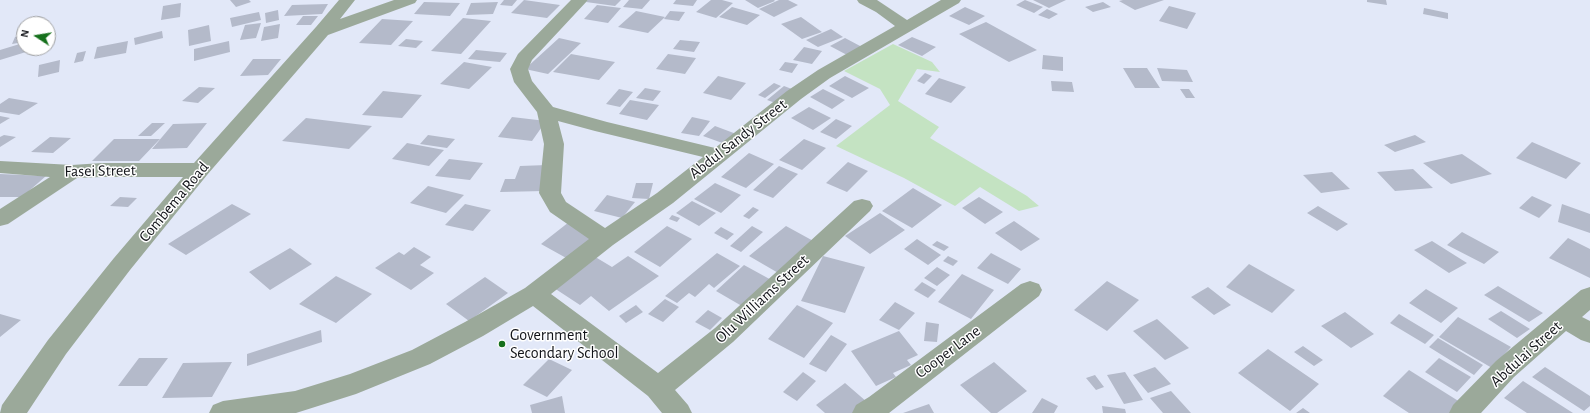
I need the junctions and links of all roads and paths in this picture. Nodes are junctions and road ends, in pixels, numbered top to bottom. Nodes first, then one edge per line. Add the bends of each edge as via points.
1 (347, 0) edge
2 (409, 0) edge
3 (580, 0) edge
4 (865, 0) edge
5 (953, 0) edge
6 (566, 7) edge
7 (905, 26) junction
8 (322, 31) junction
9 (546, 111) junction
10 (718, 155) junction
11 (0, 167) edge
12 (200, 170) junction
13 (72, 172) junction
14 (862, 206) dead end
15 (0, 219) edge
16 (605, 239) junction
17 (1030, 290) dead end
18 (534, 294) junction
19 (1590, 296) edge
20 (1564, 319) junction
21 (1590, 333) edge
22 (658, 388) junction
23 (1472, 410) edge
24 (12, 413) edge
25 (223, 413) edge
26 (678, 413) edge
27 (866, 413) edge

1 - 8 street, Combema Road
2 - 8 street
3 - 6 street
4 - 7 street
5 - 7 street, Abdul Sandy Street
6 - 9 street via 524,58 519,69 523,82
7 - 10 street, Abdul Sandy Street via 824,74
8 - 12 street, Combema Road
9 - 10 street
9 - 16 street via 554,144 550,193 558,207
10 - 16 street, Abdul Sandy Street via 664,198
11 - 13 street, Fasei Street
12 - 13 street, Fasei Street
12 - 24 street, Combema Road via 57,347
13 - 15 street
14 - 22 street, Olu Williams Street via 724,335
16 - 18 street, Abdul Sandy Street
17 - 27 street, Cooper Lane
18 - 22 street
18 - 25 street, Abdul Sandy Street via 421,357 356,383 295,402
19 - 20 street, Abdulai Street
20 - 21 street
20 - 23 street, Abdulai Street via 1505,369
22 - 26 street

